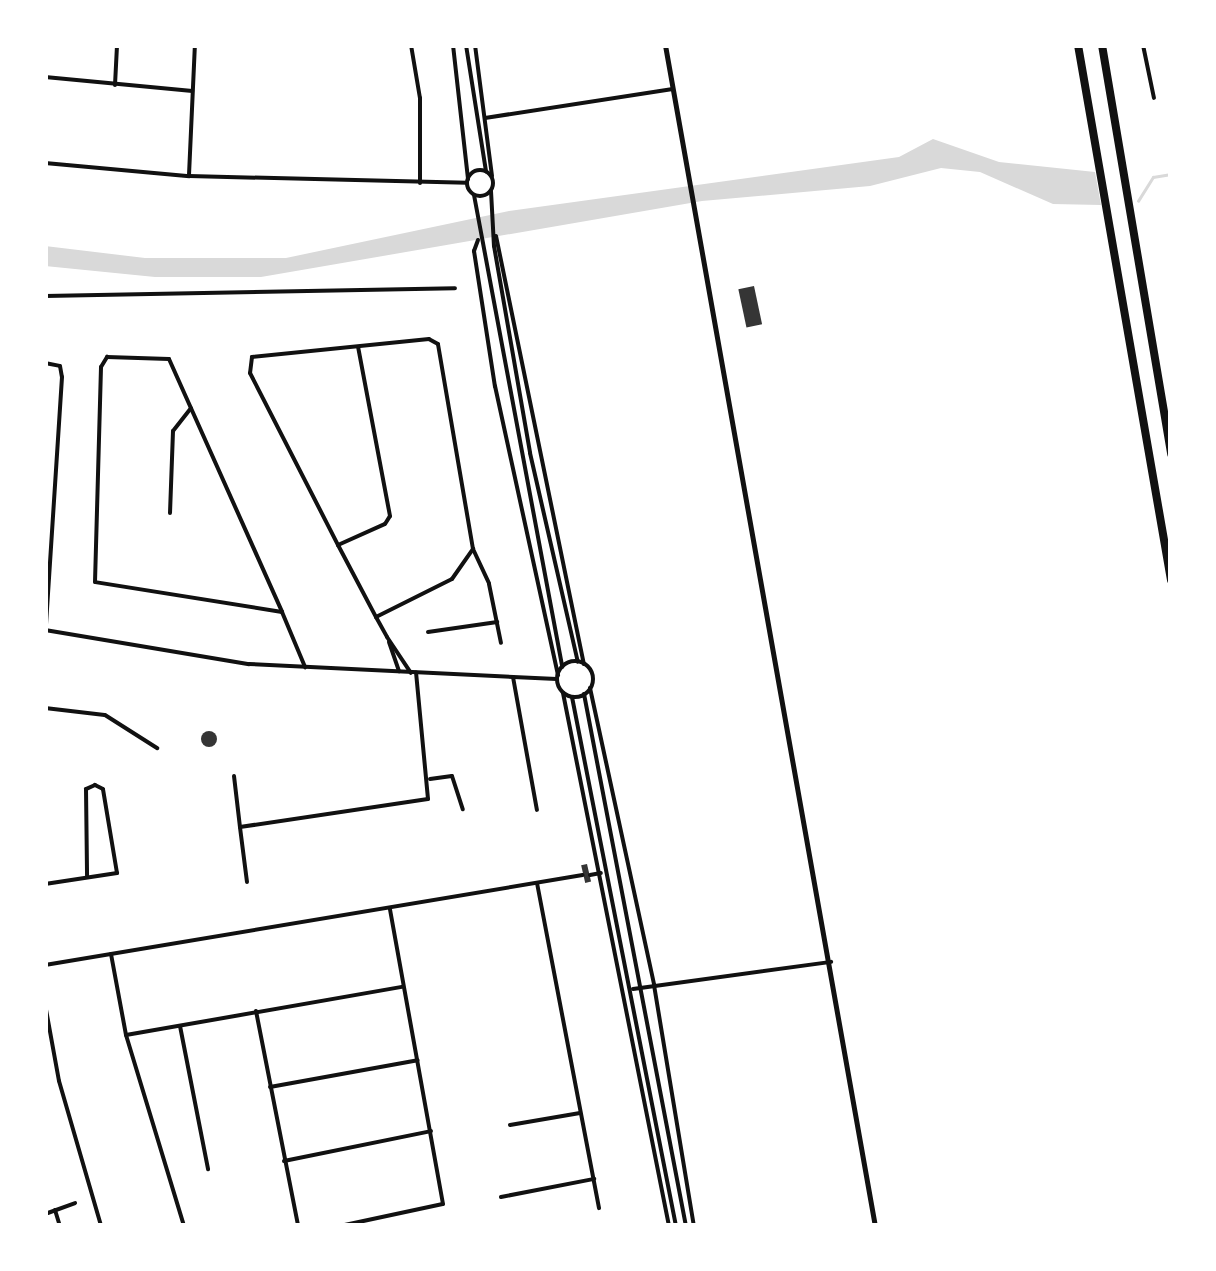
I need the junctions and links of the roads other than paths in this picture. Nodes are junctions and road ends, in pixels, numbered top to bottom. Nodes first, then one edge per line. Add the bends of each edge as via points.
1 (118, 45) edge
2 (195, 45) edge
3 (411, 45) edge
4 (454, 45) edge
5 (466, 45) edge
6 (475, 45) edge
7 (665, 45) edge
8 (1078, 45) edge
9 (1102, 45) edge
10 (1143, 45) edge
11 (45, 77) edge
12 (115, 85) junction
13 (674, 88) junction
14 (192, 91) junction
15 (1154, 98) dead end
16 (485, 118) junction
17 (45, 163) edge
18 (486, 171) junction
19 (189, 176) junction
20 (492, 176) junction
21 (467, 181) junction
22 (420, 182) junction
23 (491, 191) junction
24 (474, 195) junction
25 (478, 240) junction
26 (455, 288) dead end
27 (45, 296) edge
28 (358, 347) junction
29 (45, 363) edge
30 (191, 408) junction
31 (1171, 454) edge
32 (170, 514) dead end
33 (338, 545) junction
34 (473, 548) junction
35 (1171, 580) edge
36 (282, 612) junction
37 (376, 617) junction
38 (497, 622) junction
39 (46, 630) edge
40 (428, 632) dead end
41 (388, 637) junction
42 (45, 643) edge
43 (501, 643) dead end
44 (581, 663) junction
45 (305, 667) junction
46 (562, 667) junction
47 (399, 672) junction
48 (413, 673) junction
49 (513, 676) junction
50 (558, 677) junction
51 (590, 688) junction
52 (564, 693) junction
53 (584, 694) junction
54 (572, 697) junction
55 (45, 708) edge
56 (157, 748) dead end
57 (234, 776) dead end
58 (430, 780) junction
59 (463, 808) dead end
60 (537, 810) dead end
61 (240, 827) junction
62 (601, 873) junction
63 (87, 877) junction
64 (247, 882) dead end
65 (537, 883) junction
66 (45, 884) edge
67 (390, 909) junction
68 (111, 954) junction
69 (830, 962) junction
70 (45, 965) edge
71 (654, 985) junction
72 (404, 986) junction
73 (645, 987) junction
74 (633, 989) junction
75 (45, 1004) edge
76 (256, 1010) junction
77 (180, 1024) junction
78 (126, 1034) junction
79 (418, 1060) junction
80 (270, 1087) junction
81 (580, 1112) junction
82 (510, 1125) dead end
83 (430, 1132) junction
84 (284, 1161) junction
85 (208, 1168) dead end
86 (594, 1180) junction
87 (500, 1197) dead end
88 (75, 1204) dead end
89 (600, 1208) dead end
90 (55, 1210) junction
91 (45, 1214) edge
92 (60, 1226) edge
93 (101, 1226) edge
94 (184, 1226) edge
95 (298, 1226) edge
96 (340, 1226) edge
97 (673, 1226) edge
98 (686, 1226) edge
99 (694, 1226) edge
100 (875, 1226) edge

1 - 12 street
2 - 14 street
3 - 22 street via 420,98
4 - 21 street
5 - 18 street
6 - 16 street
7 - 13 main road
8 - 35 highway
9 - 31 highway
10 - 15 street
11 - 12 street
12 - 14 street
13 - 16 street
13 - 69 main road
14 - 19 street
16 - 20 street
17 - 19 street
18 - 20 street
18 - 21 street
19 - 22 street
20 - 23 street
21 - 22 street
21 - 24 street
23 - 24 street
23 - 44 street
24 - 25 street
25 - 46 street
25 - 50 street via 474,252 496,386
26 - 27 street
28 - 33 street via 390,516
28 - 33 street via 257,355 248,362
28 - 34 street via 429,339 438,344
29 - 39 street via 60,366 62,376
30 - 32 street via 173,431
30 - 36 street
30 - 36 street via 166,356 113,355 104,361 94,582
33 - 37 street
34 - 37 street via 452,579
34 - 38 street
36 - 45 street
37 - 41 street
38 - 40 street
38 - 43 street
39 - 42 street
39 - 45 street
41 - 47 street
41 - 48 street
44 - 46 street
44 - 51 street via 592,677
45 - 47 street
46 - 50 street
47 - 48 street
48 - 49 street
48 - 58 street
49 - 50 street
49 - 60 street
50 - 52 street
51 - 53 street
51 - 71 street
52 - 54 street
52 - 62 street
53 - 54 street
53 - 73 street
54 - 74 street
55 - 56 street via 115,718
57 - 61 street
58 - 59 street via 452,776
58 - 61 street via 422,804
61 - 64 street
62 - 65 street
62 - 97 street
63 - 63 street via 86,789 95,785 103,789 120,866 114,876
63 - 66 street
65 - 67 street
65 - 81 street
67 - 68 street
67 - 72 street
68 - 70 street
68 - 78 street
69 - 71 street
69 - 100 main road
71 - 73 street
71 - 99 street
72 - 76 street
72 - 79 street
73 - 74 street
73 - 98 street
74 - 97 street
75 - 93 street via 59,1081
76 - 77 street
76 - 80 street
77 - 78 street
77 - 85 street
78 - 94 street
79 - 80 street
79 - 83 street
80 - 84 street
81 - 82 street
81 - 86 street
83 - 84 street
83 - 96 street via 443,1204
84 - 95 street
86 - 87 street
86 - 89 street
88 - 90 street
90 - 91 street
90 - 92 street

